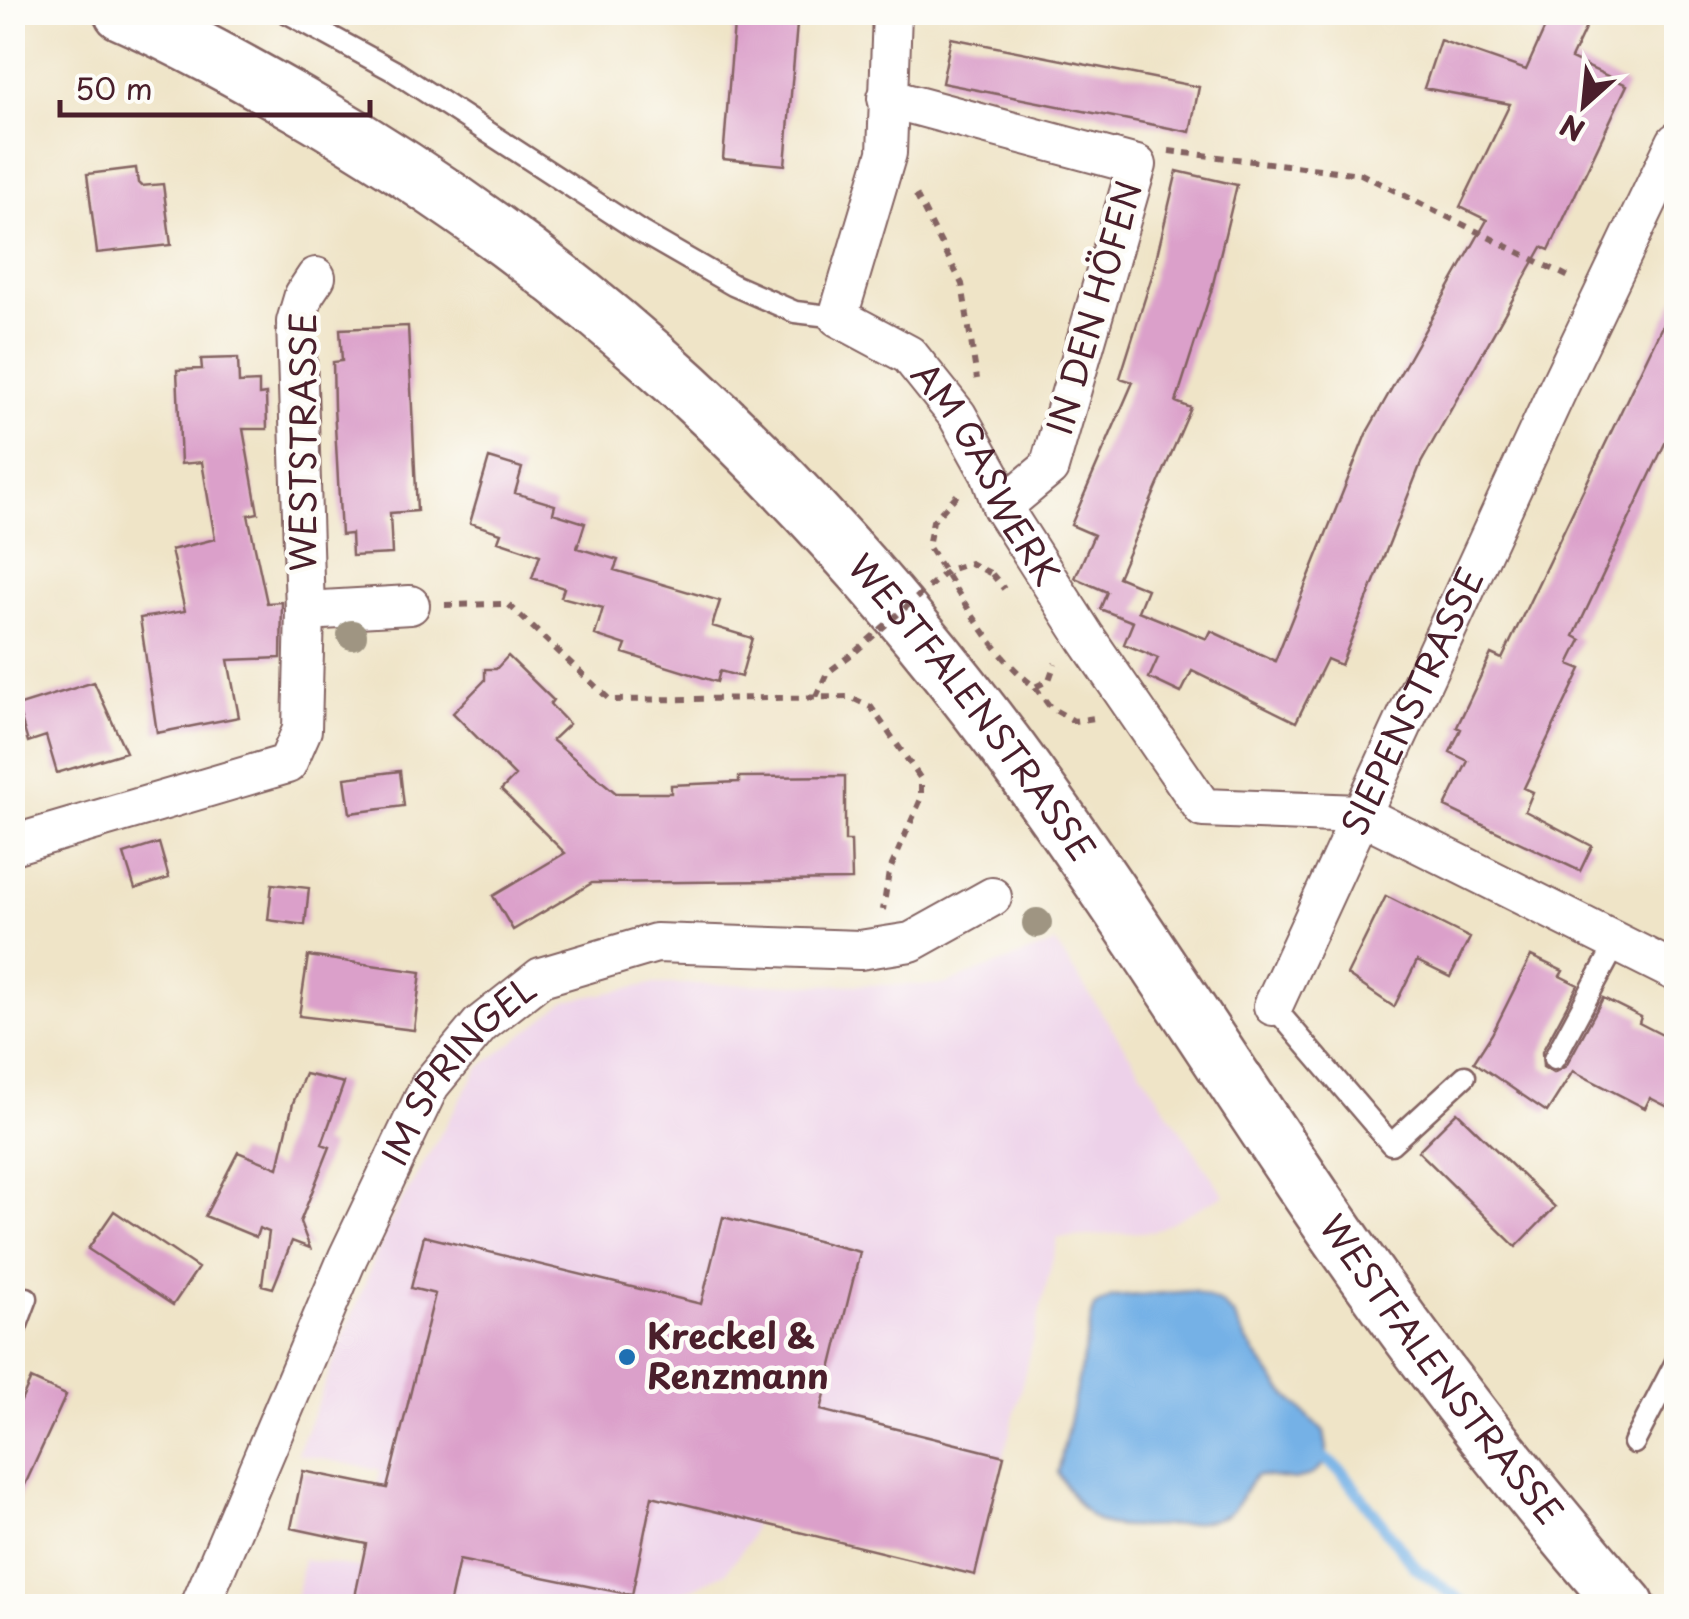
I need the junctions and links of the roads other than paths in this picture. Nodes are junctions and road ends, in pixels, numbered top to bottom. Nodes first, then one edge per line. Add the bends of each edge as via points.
1 (122, 12) edge
2 (286, 12) edge
3 (892, 12) edge
4 (888, 98) junction
5 (1676, 142) edge
6 (316, 276) dead end
7 (838, 317) junction
8 (996, 490) junction
9 (410, 605) road end
10 (304, 611) junction
11 (1360, 814) junction
12 (12, 845) edge
13 (992, 897) dead end
14 (1617, 942) junction
15 (1676, 972) edge
16 (1273, 1006) joint
17 (1554, 1059) dead end
18 (1466, 1076) dead end
19 (27, 1298) dead end
20 (12, 1338) edge
21 (1676, 1362) edge
22 (1634, 1443) dead end
23 (200, 1606) edge
24 (1627, 1606) edge

1 - 24 main road, WESTFALENSTRASSE via 381,152 510,241 653,356 810,510 1006,747 1404,1328
2 - 7 lane, AM GASWERK via 394,71 733,285 794,312
3 - 4 street
4 - 7 street via 887,152
4 - 8 street, IN DEN HÖFEN via 1137,164 1049,468
5 - 11 street, SIEPENSTRASSE
6 - 10 street, WESTSTRASSE via 296,322
7 - 8 street, AM GASWERK via 909,355 957,415
8 - 11 street, AM GASWERK via 1086,638 1204,808
9 - 10 street, WESTSTRASSE
10 - 12 street, WESTSTRASSE via 302,730 287,764
11 - 14 street
11 - 16 street, SIEPENSTRASSE
13 - 23 street, IM SPRINGEL via 911,942 860,950 656,943 541,977 480,1025 430,1085 348,1257
14 - 15 street
14 - 17 lane
16 - 18 lane, SIEPENSTRASSE via 1391,1144
19 - 20 lane
21 - 22 lane

